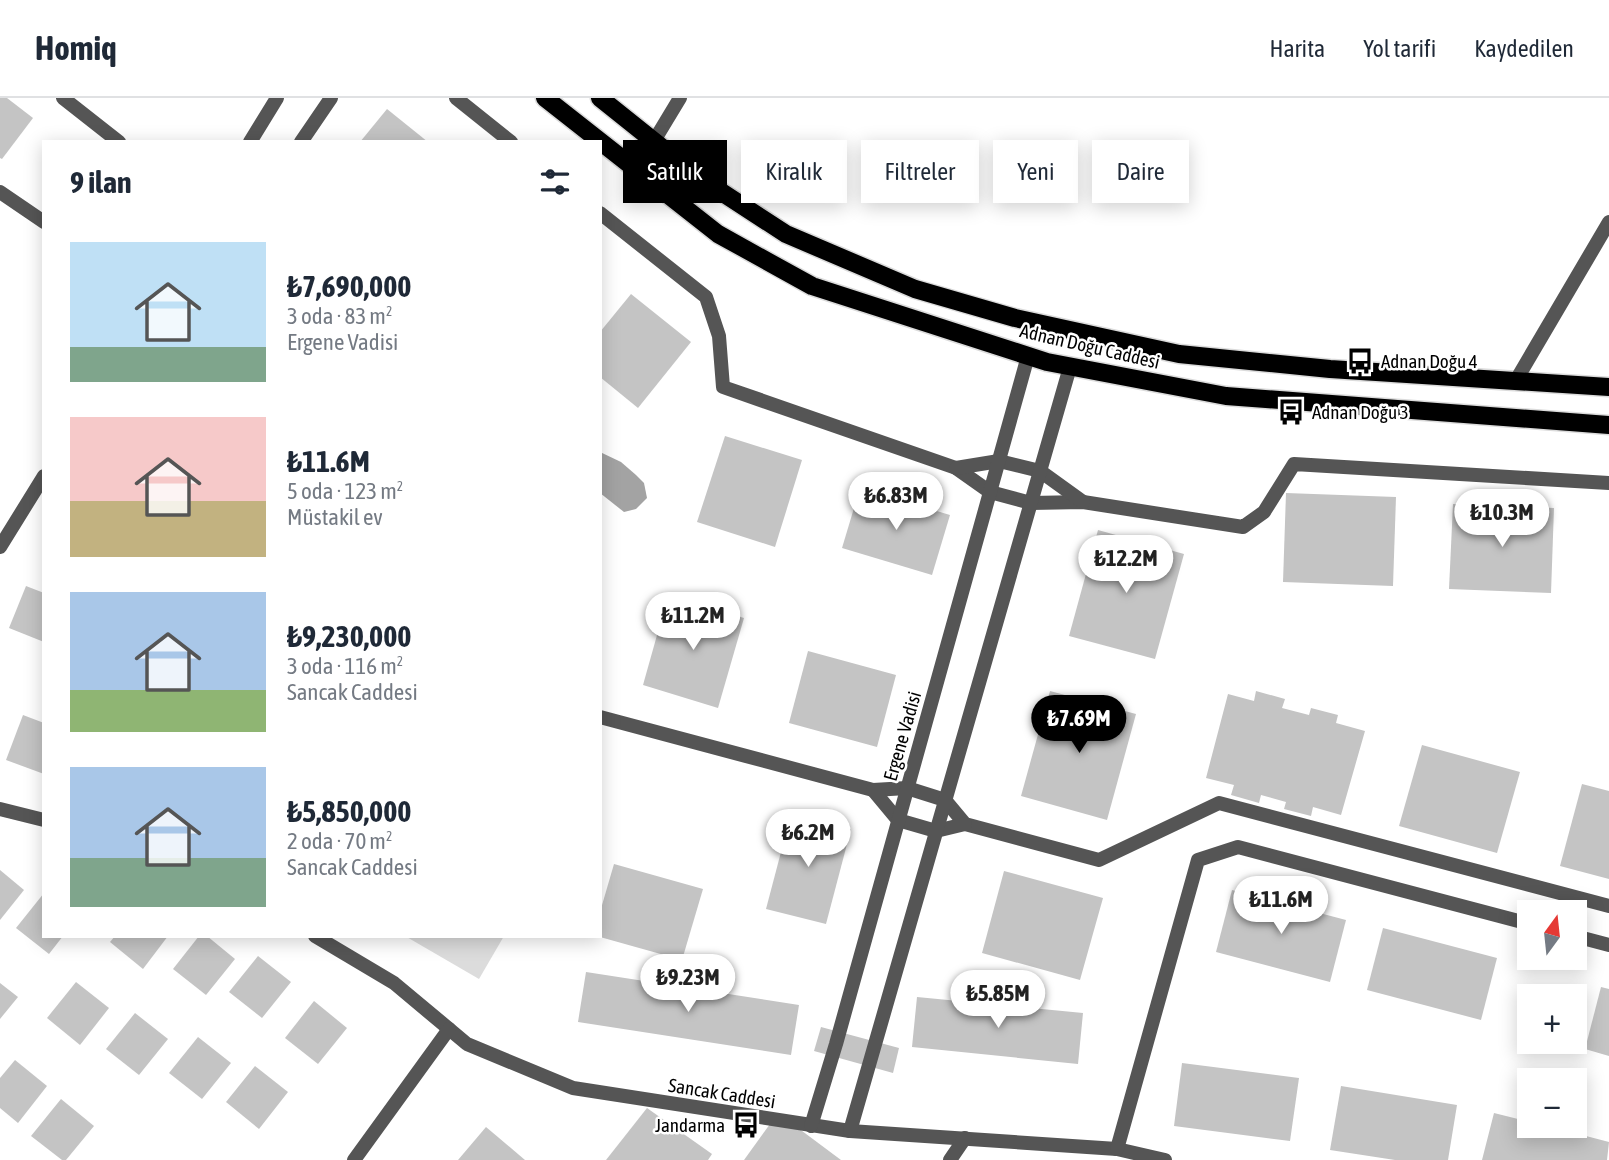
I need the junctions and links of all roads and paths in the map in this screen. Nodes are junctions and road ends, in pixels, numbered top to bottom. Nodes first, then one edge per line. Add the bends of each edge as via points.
1 (62, 98) edge
2 (277, 98) edge
3 (331, 98) edge
4 (456, 98) edge
5 (545, 98) edge
6 (600, 98) edge
7 (680, 98) edge
8 (116, 140) edge
9 (251, 140) edge
10 (302, 140) edge
11 (508, 140) edge
12 (598, 140) edge
13 (653, 140) edge
14 (655, 140) edge
15 (602, 143) edge
16 (0, 192) edge
17 (727, 196) edge
18 (602, 215) edge
19 (42, 221) edge
20 (1609, 222) edge
21 (1028, 356) junction
22 (1070, 366) junction
23 (1515, 382) junction
24 (1609, 387) edge
25 (1609, 425) edge
26 (999, 461) junction
27 (956, 468) junction
28 (1040, 471) junction
29 (42, 479) edge
30 (1609, 483) edge
31 (990, 492) junction
32 (1083, 502) junction
33 (1031, 503) junction
34 (0, 547) edge
35 (602, 718) edge
36 (908, 788) junction
37 (873, 790) junction
38 (945, 800) junction
39 (0, 809) edge
40 (42, 820) edge
41 (898, 820) junction
42 (965, 824) junction
43 (936, 831) junction
44 (1609, 906) edge
45 (1517, 921) edge
46 (318, 938) edge
47 (1587, 939) edge
48 (1609, 945) edge
49 (449, 1028) junction
50 (811, 1126) junction
51 (850, 1131) junction
52 (965, 1138) junction
53 (1117, 1150) junction
54 (354, 1160) edge
55 (950, 1160) edge
56 (1166, 1160) edge

1 - 8 street
2 - 9 street
3 - 10 street
4 - 11 street
5 - 12 main road, Adnan Doğu Caddesi
6 - 13 main road, Adnan Doğu Caddesi
7 - 14 street
15 - 21 main road, Adnan Doğu Caddesi via 718,234 812,286
16 - 19 street
17 - 23 main road, Adnan Doğu Caddesi via 786,234 915,289 1015,318 1179,354
18 - 27 street via 706,298 719,336 723,387
20 - 23 street
21 - 22 main road, Adnan Doğu Caddesi
21 - 26 street, Ergene Vadisi
22 - 25 main road, Adnan Doğu Caddesi via 1226,396
22 - 28 street
23 - 24 main road, Adnan Doğu Caddesi
26 - 27 street
26 - 28 street
26 - 31 street, Ergene Vadisi
27 - 31 street
28 - 32 street
28 - 33 street
29 - 34 street
30 - 32 street via 1294,464 1265,512 1243,527
31 - 33 street
31 - 36 street, Ergene Vadisi
32 - 33 street
33 - 38 street
35 - 37 street
36 - 37 street
36 - 38 street
36 - 41 street, Ergene Vadisi
37 - 41 street
38 - 42 street
38 - 43 street
39 - 40 street
41 - 43 street
41 - 50 street, Ergene Vadisi
42 - 43 street
42 - 44 street via 1099,860 1219,803
43 - 51 street
45 - 53 street via 1238,847 1198,860
46 - 49 street, Sancak Caddesi via 394,983
47 - 48 street
49 - 50 street, Sancak Caddesi via 467,1044 573,1088
49 - 54 street
50 - 51 street, Sancak Caddesi
51 - 52 street, Sancak Caddesi
52 - 53 street, Sancak Caddesi
52 - 55 street
53 - 56 street, Sancak Caddesi

